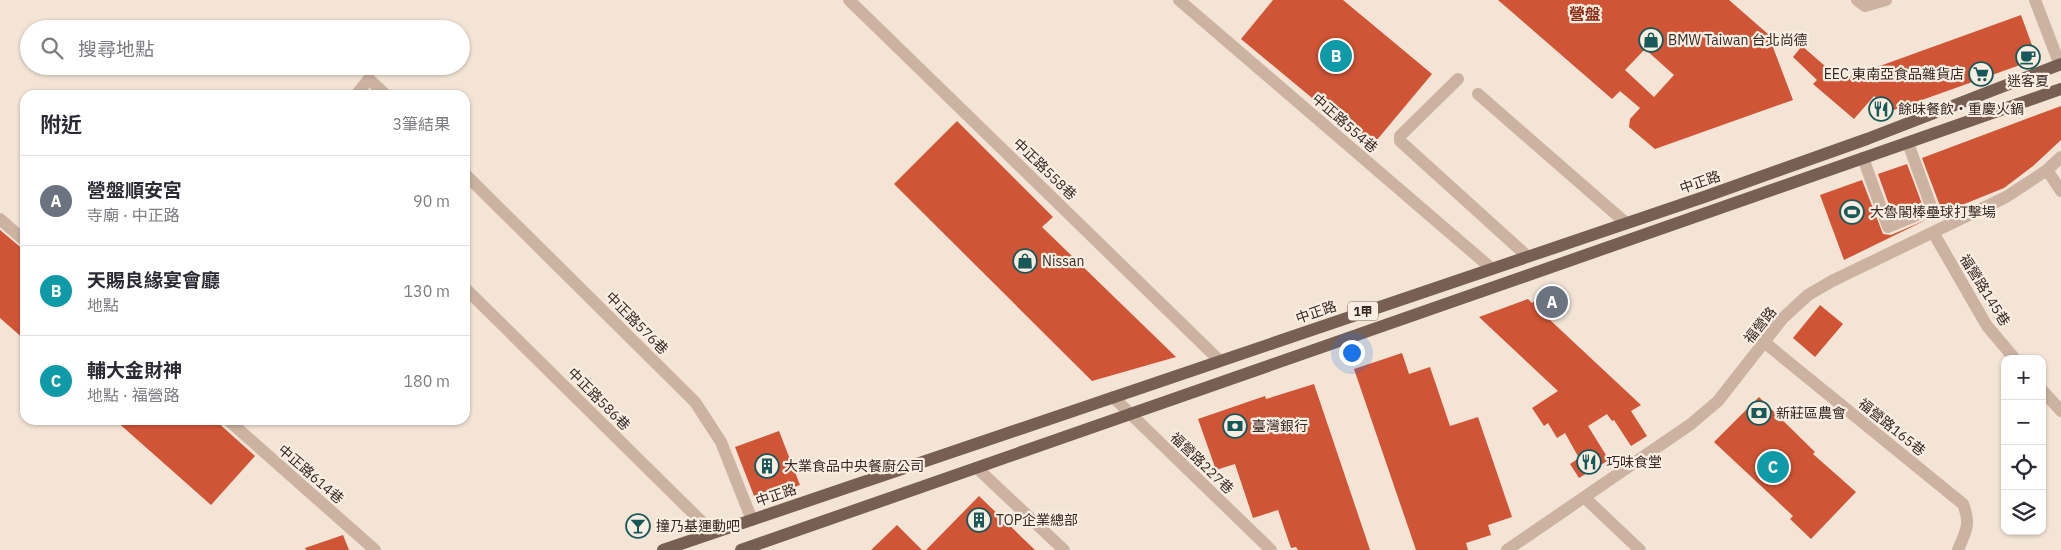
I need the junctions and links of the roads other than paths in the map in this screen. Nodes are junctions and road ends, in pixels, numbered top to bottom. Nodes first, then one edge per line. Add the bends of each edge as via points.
1 (849, 0) edge
2 (1179, 0) edge
3 (1857, 0) edge
4 (1886, 0) edge
5 (2035, 0) edge
6 (2060, 64) edge
7 (1458, 79) dead end
8 (360, 90) edge
9 (381, 90) edge
10 (2061, 90) edge
11 (1478, 94) dead end
12 (1908, 143) junction
13 (2061, 157) edge
14 (1863, 158) junction
15 (2047, 170) junction
16 (470, 179) edge
17 (2061, 192) edge
18 (0, 219) edge
19 (1626, 223) junction
20 (1934, 234) junction
21 (20, 237) edge
22 (1527, 256) junction
23 (1491, 268) junction
24 (470, 293) edge
25 (1764, 342) junction
26 (2012, 355) edge
27 (1219, 360) junction
28 (2046, 394) edge
29 (1113, 397) junction
30 (2061, 411) edge
31 (1130, 414) junction
32 (234, 425) edge
33 (977, 468) junction
34 (1584, 497) junction
35 (752, 520) junction
36 (709, 534) junction
37 (375, 550) edge
38 (663, 550) edge
39 (741, 550) edge
40 (1064, 550) edge
41 (1271, 550) edge
42 (1508, 550) edge
43 (1640, 550) edge
44 (1958, 550) edge

1 - 27 street, 中正路558巷
2 - 23 street, 中正路554巷
3 - 4 street via 1865,6
5 - 6 street
6 - 19 main road, 中正路 / 1甲 via 1868,138
7 - 22 street via 1400,136 1400,141
8 - 9 street via 370,79
10 - 12 main road, 1甲
11 - 19 street
12 - 14 main road, 1甲
12 - 14 street via 1932,210 1888,227
13 - 15 street, 福營路
14 - 31 main road, 1甲
15 - 17 street
15 - 20 street, 福營路 via 2006,197
16 - 35 street, 中正路576巷 via 695,402 722,442
18 - 21 street
19 - 22 main road, 中正路 / 1甲
20 - 25 street, 福營路 via 1808,295 1783,318
20 - 26 street, 福營路145巷 via 1987,326
22 - 23 main road, 中正路 / 1甲
23 - 27 main road, 中正路 / 1甲
24 - 36 street, 中正路586巷 via 705,525
25 - 34 street, 福營路 via 1718,401 1673,437
25 - 44 street, 福營路165巷 via 1963,504 1968,518 1967,529
27 - 29 main road, 中正路 / 1甲
28 - 30 street
29 - 31 street, 福營路227巷
29 - 35 main road, 中正路 / 1甲
31 - 33 main road, 1甲
31 - 41 street, 福營路227巷
32 - 37 street, 中正路614巷
33 - 39 main road, 1甲
33 - 40 street
34 - 42 street, 福營路
34 - 43 street
35 - 36 main road, 中正路 / 1甲
36 - 38 main road, 中正路 / 1甲

